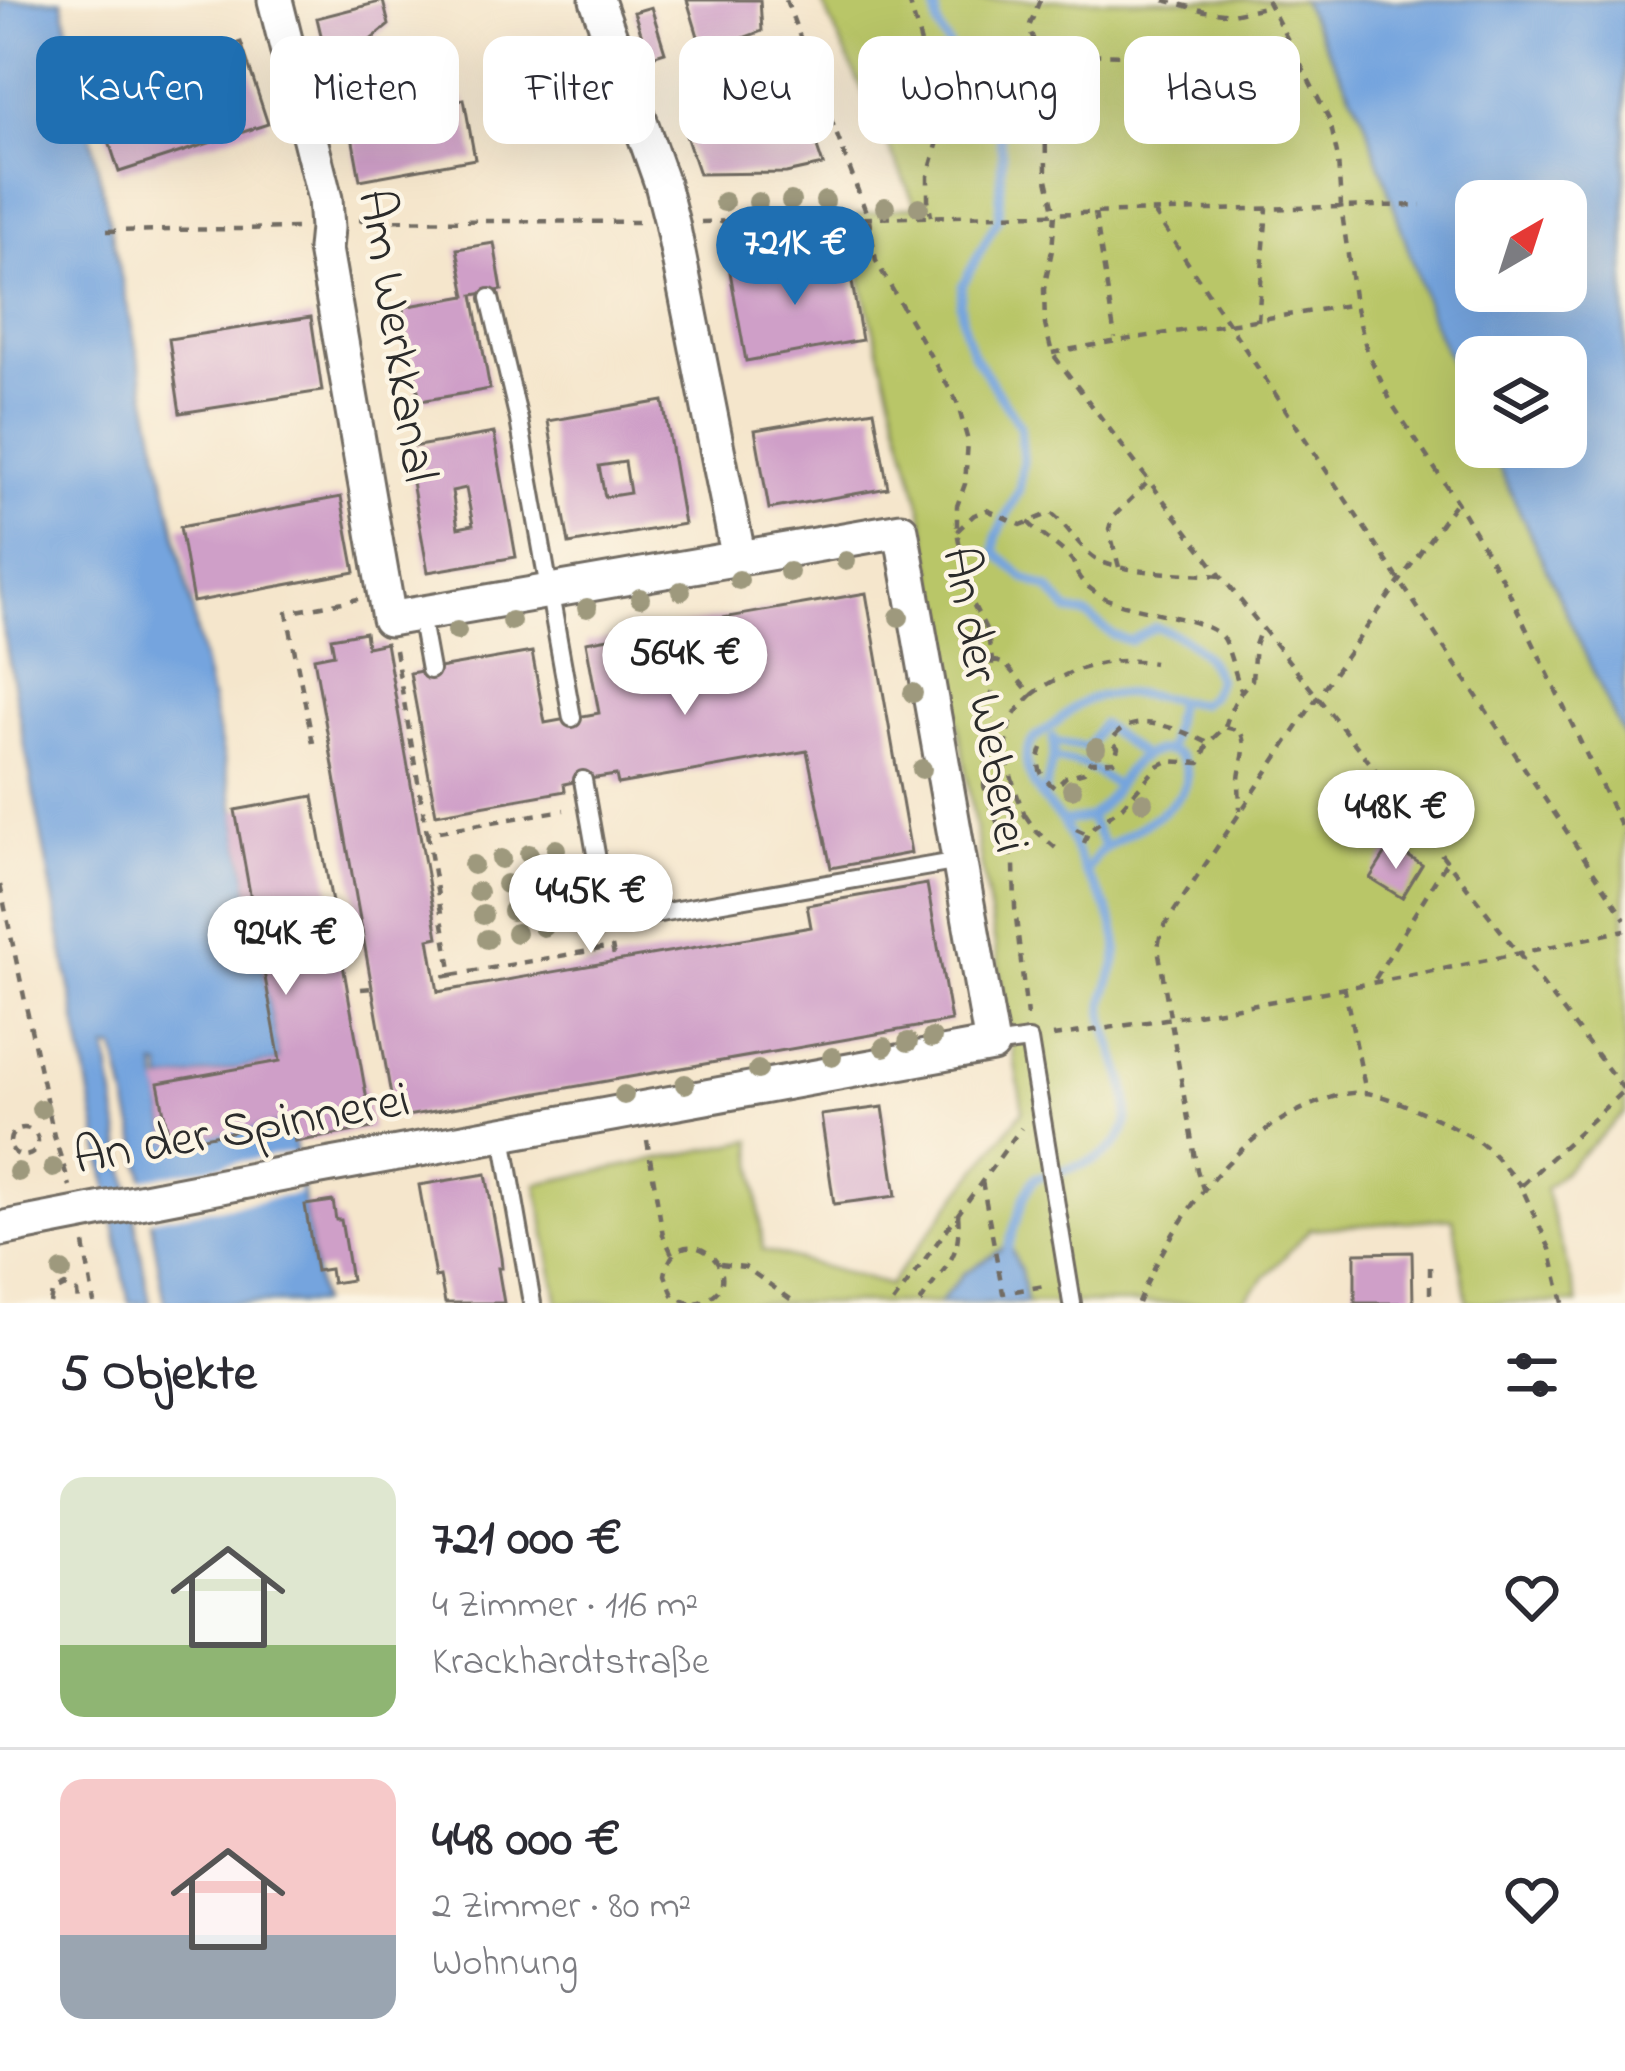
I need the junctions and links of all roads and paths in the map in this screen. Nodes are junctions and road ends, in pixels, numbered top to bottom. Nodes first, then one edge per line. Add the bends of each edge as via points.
1 (275, 0) edge
2 (597, 0) edge
3 (786, 0) edge
4 (909, 0) edge
5 (1040, 0) edge
6 (1164, 0) edge
7 (1268, 3) edge
8 (799, 36) edge
9 (1032, 36) edge
10 (1286, 36) edge
11 (1300, 63) edge
12 (834, 128) edge
13 (1046, 144) edge
14 (1421, 205) dead end
15 (1340, 206) junction
16 (1267, 208) junction
17 (1154, 212) junction
18 (1095, 213) junction
19 (1055, 214) junction
20 (932, 218) junction
21 (869, 220) junction
22 (672, 223) junction
23 (327, 224) junction
24 (107, 231) dead end
25 (490, 298) dead end
26 (1354, 304) junction
27 (1258, 321) junction
28 (1231, 326) junction
29 (1116, 340) junction
30 (1052, 353) junction
31 (1148, 482) junction
32 (1457, 502) junction
33 (1028, 522) junction
34 (957, 531) junction
35 (740, 559) junction
36 (1119, 567) junction
37 (1221, 576) junction
38 (1400, 582) junction
39 (549, 591) junction
40 (398, 609) junction
41 (1262, 626) junction
42 (992, 660) junction
43 (1154, 663) dead end
44 (430, 670) dead end
45 (1241, 690) junction
46 (1032, 695) junction
47 (1318, 696) junction
48 (572, 718) dead end
49 (1225, 727) junction
50 (313, 743) dead end
51 (1208, 743) junction
52 (1042, 748) dead end
53 (583, 780) dead end
54 (587, 806) junction
55 (1240, 811) junction
56 (1025, 815) junction
57 (1076, 829) dead end
58 (1000, 830) junction
59 (1089, 830) junction
60 (427, 833) junction
61 (1625, 835) edge
62 (1084, 843) dead end
63 (1058, 850) dead end
64 (1447, 860) junction
65 (959, 861) junction
66 (0, 889) edge
67 (1625, 919) edge
68 (1625, 930) edge
69 (612, 947) dead end
70 (1519, 954) junction
71 (452, 975) junction
72 (435, 978) dead end
73 (1373, 981) junction
74 (1344, 986) junction
75 (372, 988) dead end
76 (362, 989) dead end
77 (1169, 1019) junction
78 (1073, 1033) dead end
79 (1029, 1040) junction
80 (992, 1046) junction
81 (1625, 1090) edge
82 (1366, 1093) junction
83 (1039, 1105) junction
84 (641, 1108) junction
85 (54, 1136) junction
86 (503, 1136) junction
87 (38, 1140) junction
88 (982, 1180) junction
89 (1521, 1186) junction
90 (1204, 1192) junction
91 (89, 1210) junction
92 (958, 1214) junction
93 (0, 1229) edge
94 (673, 1256) junction
95 (720, 1264) junction
96 (1430, 1267) dead end
97 (1040, 1287) dead end
98 (93, 1299) edge
99 (79, 1300) edge
100 (50, 1303) edge
101 (532, 1303) edge
102 (693, 1303) edge
103 (796, 1303) edge
104 (892, 1303) edge
105 (920, 1303) edge
106 (1072, 1303) edge
107 (1138, 1303) edge
108 (1430, 1303) edge
109 (1563, 1303) edge

1 - 23 street, Am Werkkanal
2 - 22 street
3 - 8 path
4 - 20 path via 940,109 928,176
5 - 9 path
6 - 7 path via 1232,14
7 - 10 path
11 - 15 path via 1335,136
12 - 21 path
13 - 19 path
14 - 15 path
15 - 16 path
15 - 26 path
16 - 17 path
16 - 27 path
17 - 18 path
17 - 28 path
18 - 19 path
18 - 29 path
19 - 20 path
19 - 30 path via 1044,290
20 - 21 path
21 - 22 path
21 - 34 path via 876,261 957,402 968,440
22 - 23 path
22 - 35 street
23 - 24 path
23 - 40 street, Am Werkkanal via 325,249
25 - 39 lane
26 - 27 path
26 - 32 path via 1392,404
27 - 28 path
28 - 29 path
28 - 38 path
29 - 30 path
30 - 31 path
31 - 36 path via 1112,518
31 - 37 path
32 - 38 path
32 - 61 path
33 - 34 path via 987,510
33 - 36 path via 1051,513 1085,550
33 - 45 path via 1072,560 1088,588 1220,633
34 - 42 path
35 - 39 street, An der Weberei
35 - 65 street, An der Weberei via 901,530
36 - 37 path
37 - 41 path
38 - 47 path
38 - 67 path
39 - 40 street, An der Weberei
39 - 48 lane
40 - 44 lane
40 - 50 path via 287,613
40 - 60 path
41 - 45 path via 1252,680
41 - 47 path
42 - 46 path
42 - 58 path via 984,786
43 - 46 path via 1094,665 1053,678
45 - 49 path
46 - 56 path via 1009,726 1009,761
47 - 55 path
47 - 64 path
49 - 51 path
49 - 55 path via 1245,740
51 - 52 path via 1163,725 1129,725 1114,736 1114,761 1090,762 1055,788 1039,769
51 - 59 path via 1200,763 1157,766
53 - 54 lane
54 - 60 path
54 - 65 lane via 608,922
55 - 77 path via 1161,931
56 - 58 path
56 - 63 path
57 - 59 path
58 - 79 path via 1013,864
59 - 62 path
60 - 71 path
64 - 70 path
64 - 73 path
65 - 80 street, An der Weberei
66 - 85 path
68 - 70 path
69 - 71 path
70 - 73 path
70 - 81 path
71 - 72 path
73 - 74 path
74 - 77 path
74 - 82 path
75 - 76 path
77 - 78 path
77 - 90 path
79 - 80 lane
79 - 83 lane
80 - 84 street, An der Spinnerei
81 - 89 path
82 - 89 path via 1482,1143
82 - 90 path via 1290,1114
83 - 88 path
83 - 106 lane
84 - 86 street, An der Spinnerei
84 - 94 path
85 - 87 path
85 - 91 path
86 - 91 street, An der Spinnerei
86 - 101 lane
87 - 87 path via 25,1127 10,1142 27,1156
88 - 92 path
88 - 97 path via 1003,1293
89 - 109 path via 1550,1249
90 - 107 path
91 - 93 street, An der Spinnerei
91 - 98 path
92 - 104 path
92 - 105 path via 956,1254
94 - 95 path via 699,1247
94 - 102 path via 667,1286
95 - 102 path via 716,1292
95 - 103 path via 746,1267
96 - 108 path
98 - 99 path
99 - 100 path via 60,1286

